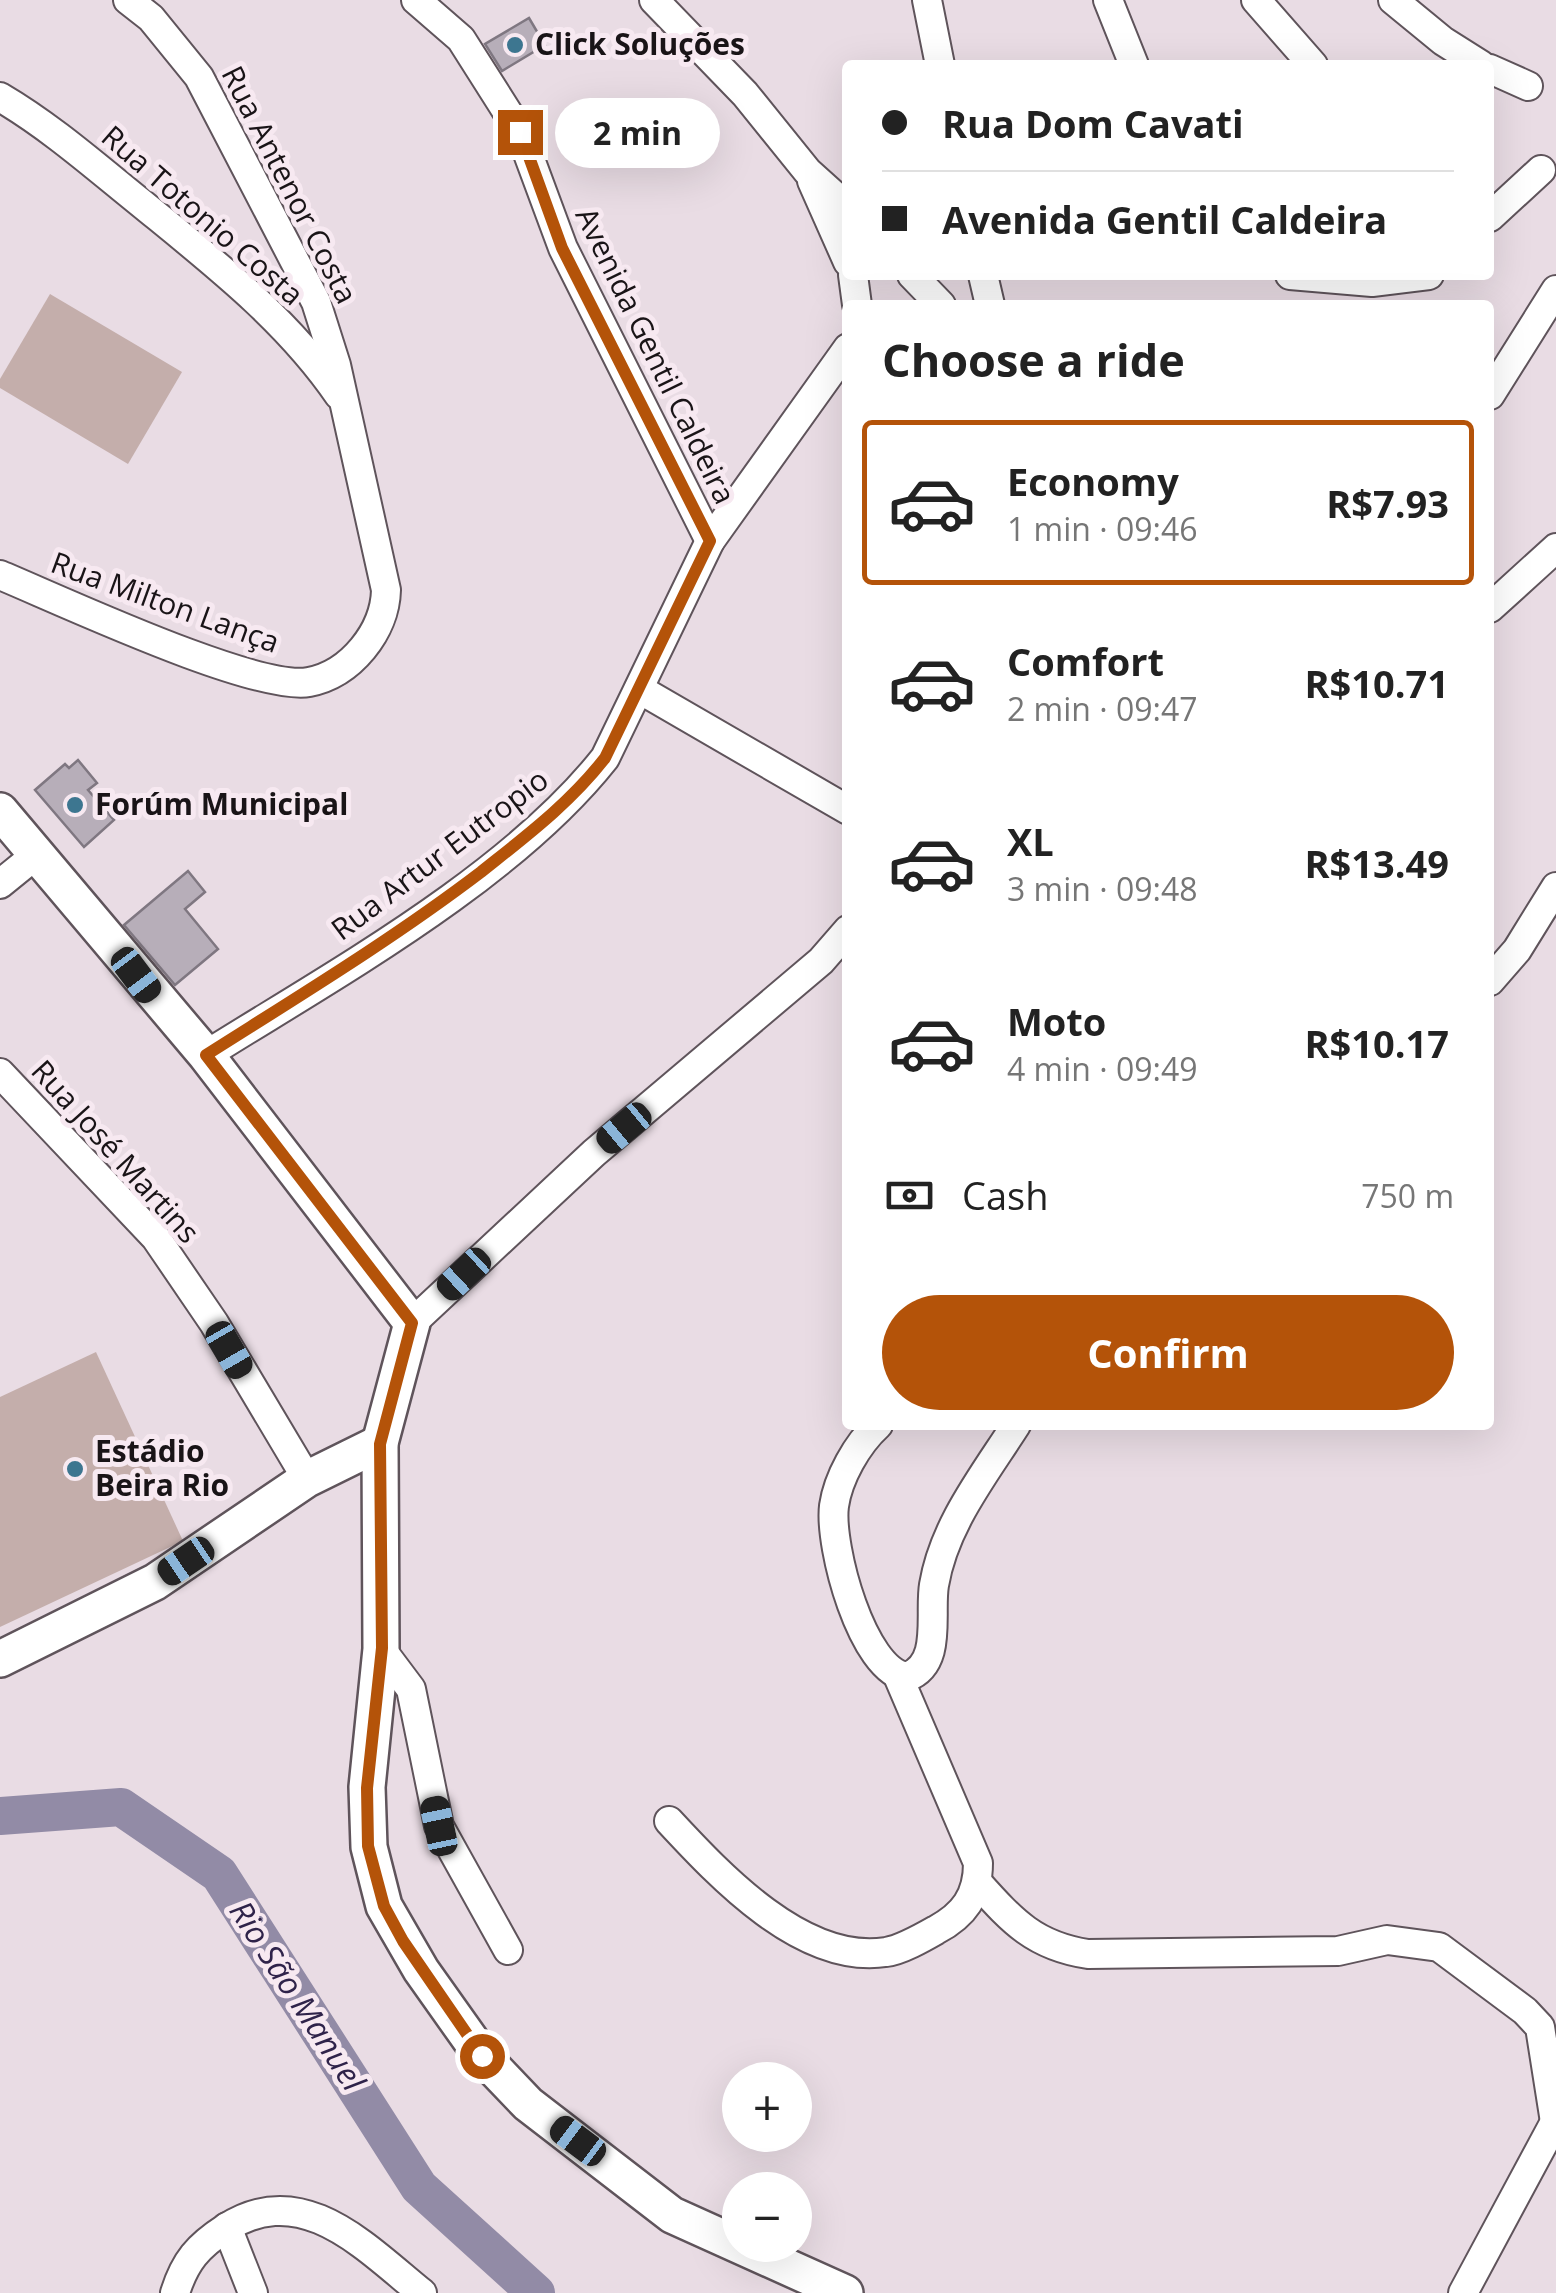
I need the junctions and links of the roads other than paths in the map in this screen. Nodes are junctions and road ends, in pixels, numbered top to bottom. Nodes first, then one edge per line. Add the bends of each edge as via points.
1 (128, 0) edge
2 (416, 0) edge
3 (654, 0) edge
4 (1108, 0) edge
5 (1256, 0) edge
6 (1393, 0) edge
7 (925, 4) edge
8 (158, 9) edge
9 (939, 60) edge
10 (1132, 60) edge
11 (1309, 60) edge
12 (1474, 60) edge
13 (1494, 71) edge
14 (1528, 86) dead end
15 (0, 97) edge
16 (1548, 167) edge
17 (808, 172) junction
18 (1494, 181) edge
19 (842, 203) edge
20 (1494, 214) edge
21 (842, 248) edge
22 (917, 280) edge
23 (1349, 280) edge
24 (1388, 280) edge
25 (1556, 290) edge
26 (936, 300) edge
27 (842, 356) edge
28 (336, 364) joint
29 (1494, 389) edge
30 (343, 402) junction
31 (710, 541) junction
32 (1556, 548) edge
33 (0, 575) edge
34 (1494, 604) edge
35 (639, 688) junction
36 (842, 807) edge
37 (0, 810) edge
38 (36, 854) junction
39 (0, 884) edge
40 (1556, 887) edge
41 (842, 937) edge
42 (1494, 976) edge
43 (206, 1055) junction
44 (0, 1073) edge
45 (412, 1323) junction
46 (874, 1430) edge
47 (1013, 1430) edge
48 (380, 1444) junction
49 (307, 1480) junction
50 (382, 1648) junction
51 (0, 1659) edge
52 (907, 1675) junction
53 (669, 1820) dead end
54 (978, 1883) junction
55 (508, 1950) dead end
56 (1556, 2121) edge
57 (227, 2227) junction
58 (176, 2293) edge
59 (254, 2293) edge
60 (422, 2293) edge
61 (845, 2293) edge
62 (1464, 2293) edge

1 - 8 street, Rua Antenor Costa
2 - 31 street, Avenida Gentil Caldeira via 461,39 520,132 562,248
3 - 17 street via 745,94
4 - 10 street
5 - 11 street
6 - 12 street
7 - 9 street
8 - 28 street, Rua Antenor Costa via 316,302
13 - 14 street
15 - 30 street, Rua Totonio Costa via 52,130 243,290 322,370
16 - 18 street
16 - 20 street
17 - 19 street
17 - 21 street
22 - 26 street
23 - 24 street
25 - 29 street
27 - 31 street, Rua Artur Eutropio
28 - 30 street, Rua Milton Lança
30 - 33 street, Rua Milton Lança via 386,612 356,655 332,674 284,681 224,665
31 - 35 street, Rua Artur Eutropio
32 - 34 street
35 - 36 street
35 - 43 street, Rua Artur Eutropio via 605,758 554,816 404,930
37 - 38 main road
38 - 39 street
38 - 43 main road
40 - 42 street
41 - 45 street
43 - 45 main road
44 - 49 street, Rua José Martins via 156,1238
45 - 48 main road
46 - 52 street via 838,1489 840,1579 885,1668
47 - 52 street via 970,1492 938,1563 931,1641
48 - 49 main road
48 - 50 main road
49 - 51 main road via 155,1582
50 - 55 street via 411,1690 439,1826
50 - 61 main road via 367,1788 368,1846 384,1906 403,1941 482,2056 528,2104 672,2215
52 - 54 street via 930,1759 978,1864
53 - 54 street via 718,1874 775,1918 836,1951 888,1952 938,1930 968,1907
54 - 56 street via 1038,1940 1088,1954 1338,1951 1387,1940 1438,1947 1526,2010 1540,2028
56 - 62 street
57 - 58 street via 196,2248
57 - 59 street
57 - 60 street via 256,2210 319,2219 350,2235

